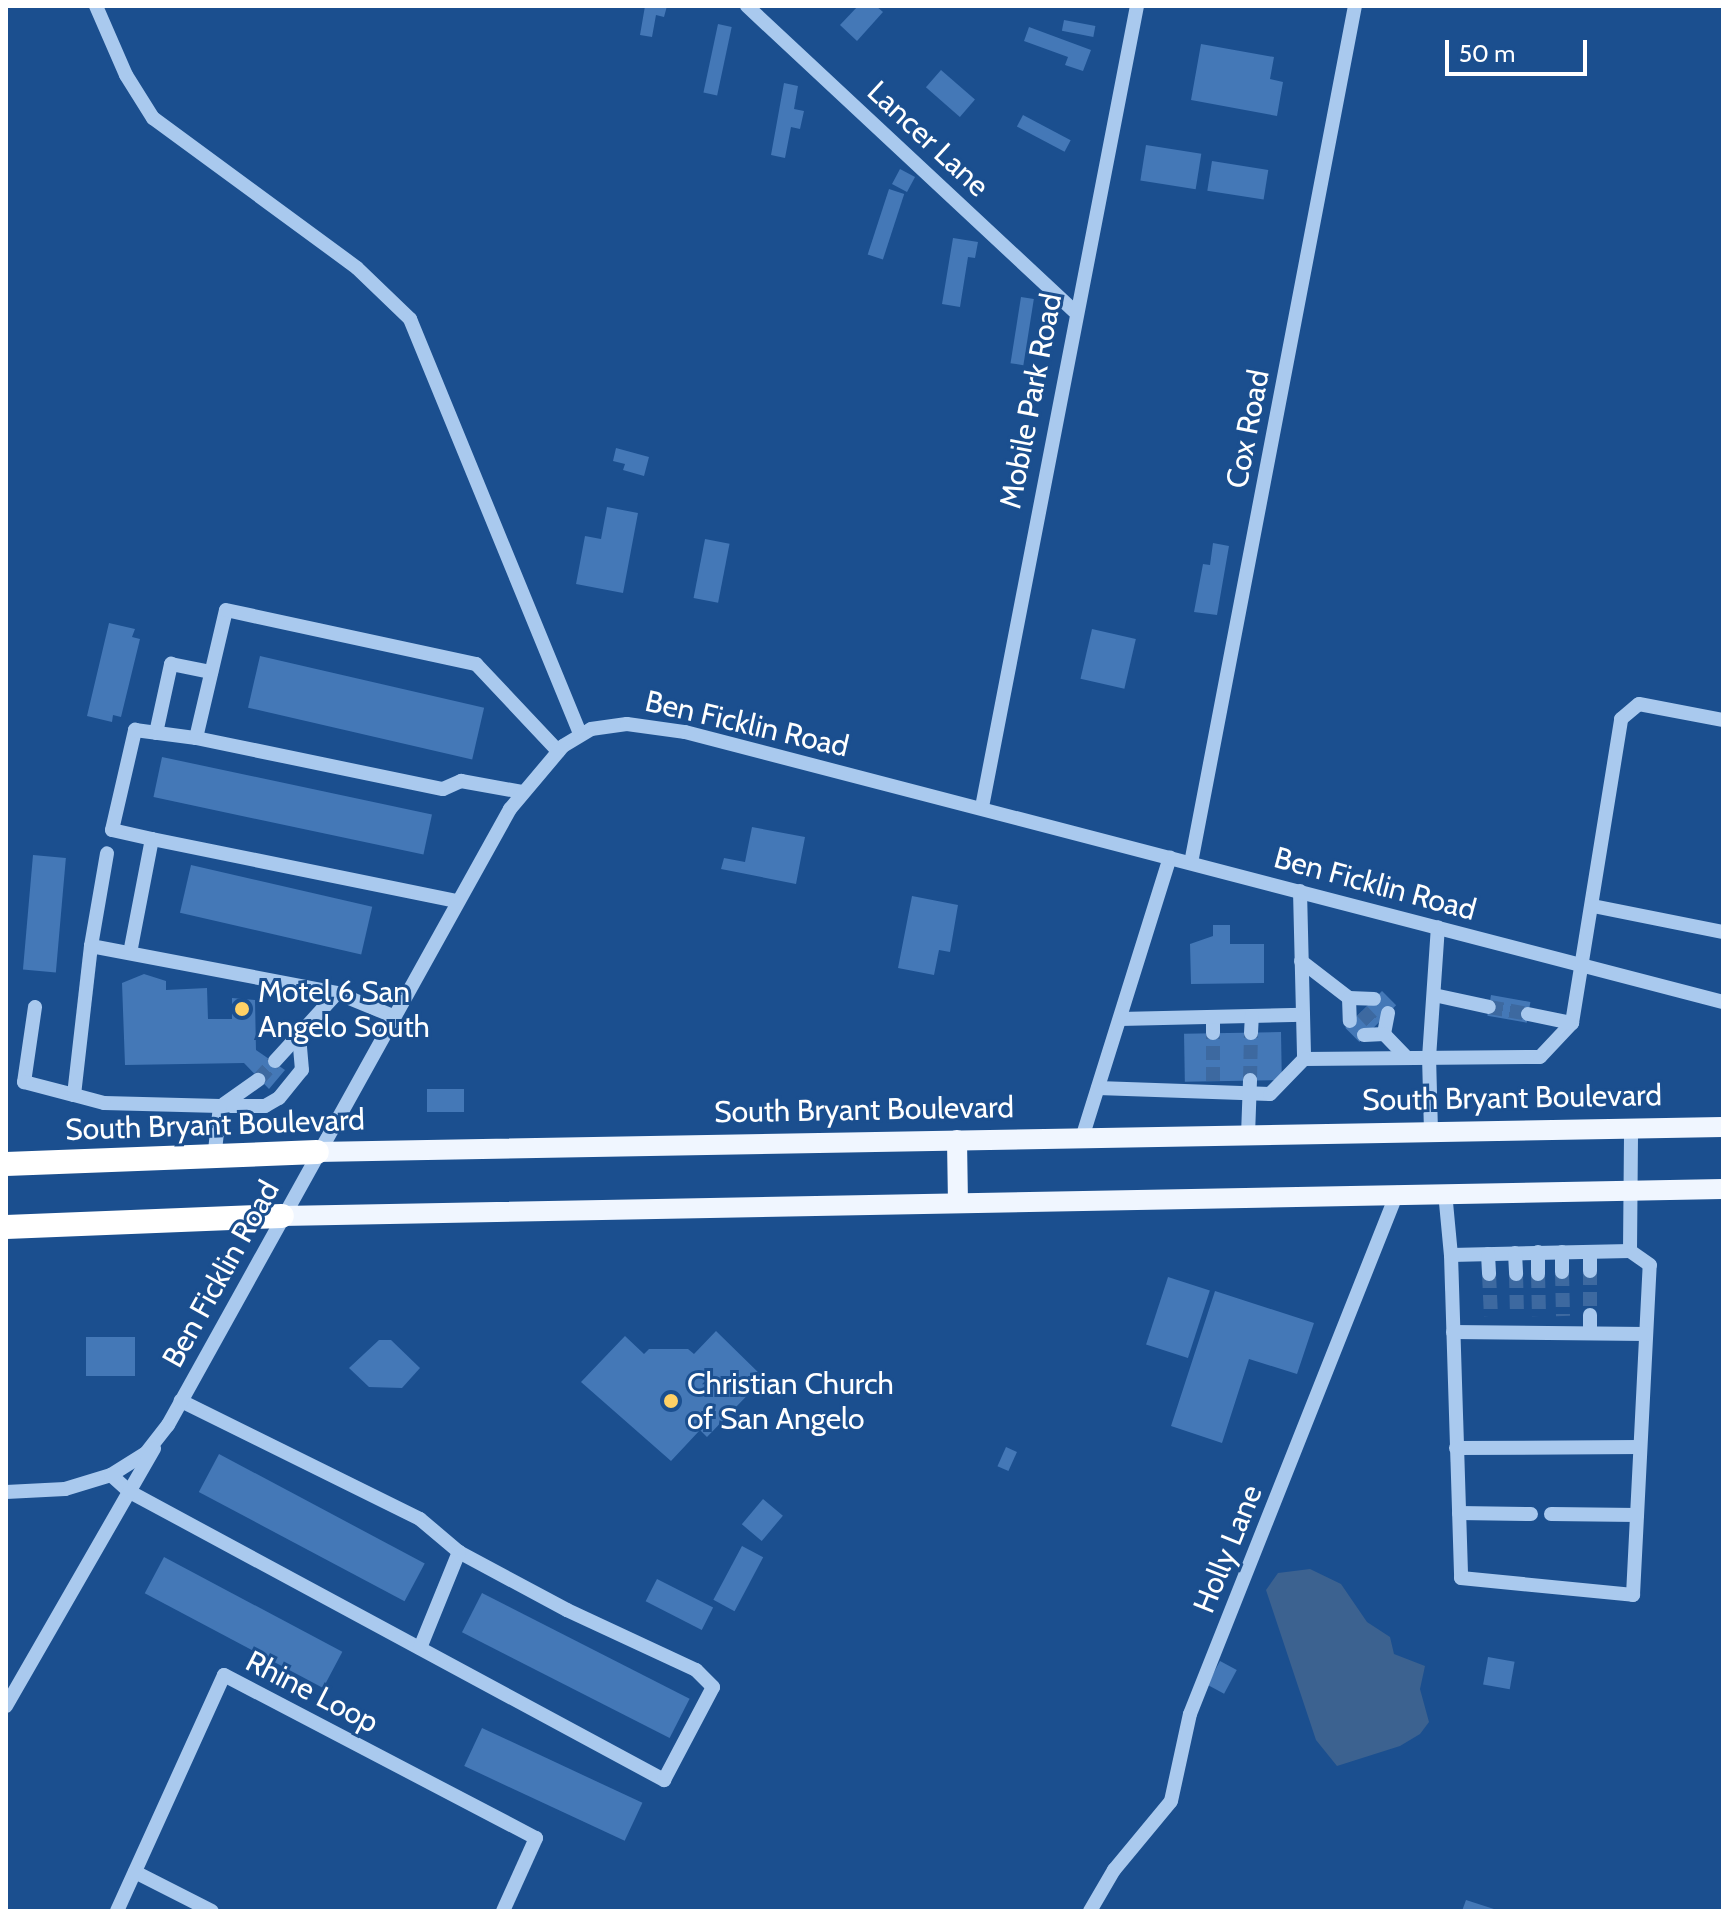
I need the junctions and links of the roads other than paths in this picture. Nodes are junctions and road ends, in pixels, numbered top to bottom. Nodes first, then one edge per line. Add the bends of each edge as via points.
1 (96, 6) edge
2 (747, 6) edge
3 (1137, 6) edge
4 (1355, 6) edge
5 (1074, 311) junction
6 (211, 672) junction
7 (1723, 720) edge
8 (156, 733) junction
9 (580, 734) junction
10 (196, 738) junction
11 (558, 751) junction
12 (522, 792) junction
13 (982, 807) junction
14 (152, 839) junction
15 (107, 853) dead end
16 (1170, 857) junction
17 (1191, 863) junction
18 (1300, 891) junction
19 (456, 901) junction
20 (1593, 906) junction
21 (1438, 927) junction
22 (1723, 932) edge
23 (91, 946) junction
24 (130, 953) junction
25 (1301, 961) junction
26 (1584, 965) junction
27 (337, 993) junction
28 (1434, 995) junction
29 (1349, 998) junction
30 (1374, 999) tunnel mouth
31 (1723, 1002) edge
32 (35, 1007) dead end
33 (1489, 1007) tunnel mouth
34 (1388, 1013) tunnel mouth
35 (1528, 1014) tunnel mouth
36 (1303, 1015) junction
37 (393, 1016) junction
38 (1252, 1016) junction
39 (1356, 1016) tunnel mouth
40 (1213, 1017) junction
41 (1120, 1019) junction
42 (1572, 1023) junction
43 (1213, 1033) tunnel mouth
44 (1251, 1033) tunnel mouth
45 (299, 1034) junction
46 (1407, 1058) junction
47 (1429, 1058) junction
48 (1304, 1059) junction
49 (275, 1061) tunnel mouth
50 (258, 1080) tunnel mouth
51 (1250, 1087) junction
52 (1098, 1088) junction
53 (74, 1095) junction
54 (220, 1106) junction
55 (1723, 1127) edge
56 (1631, 1128) junction
57 (1431, 1132) junction
58 (1248, 1135) junction
59 (1082, 1138) junction
60 (957, 1140) junction
61 (317, 1152) junction
62 (214, 1160) junction
63 (6, 1164) edge
64 (1723, 1189) edge
65 (1631, 1190) junction
66 (1445, 1192) junction
67 (1397, 1193) junction
68 (958, 1201) junction
69 (282, 1216) junction
70 (6, 1227) edge
71 (1630, 1251) junction
72 (1538, 1252) junction
73 (1562, 1252) junction
74 (1590, 1252) junction
75 (1515, 1253) junction
76 (1488, 1254) junction
77 (1451, 1255) junction
78 (1590, 1271) tunnel mouth
79 (1562, 1272) tunnel mouth
80 (1489, 1274) tunnel mouth
81 (1516, 1274) tunnel mouth
82 (1538, 1274) tunnel mouth
83 (1517, 1315) tunnel mouth
84 (1590, 1315) tunnel mouth
85 (1491, 1316) tunnel mouth
86 (1539, 1316) tunnel mouth
87 (1563, 1316) tunnel mouth
88 (1453, 1332) junction
89 (1492, 1333) junction
90 (1518, 1333) junction
91 (1540, 1333) junction
92 (1563, 1333) junction
93 (1590, 1333) junction
94 (1646, 1334) junction
95 (181, 1401) junction
96 (168, 1425) junction
97 (1640, 1447) junction
98 (1456, 1448) junction
99 (111, 1475) junction
100 (6, 1492) edge
101 (130, 1492) junction
102 (1459, 1513) junction
103 (1531, 1514) dead end
104 (1551, 1514) dead end
105 (1637, 1515) junction
106 (459, 1552) junction
107 (420, 1648) junction
108 (6, 1706) edge
109 (135, 1872) junction
110 (117, 1911) edge
111 (212, 1911) edge
112 (503, 1911) edge
113 (1090, 1911) edge

1 - 9 street via 126,75 153,118 357,268 410,319 475,466
2 - 5 street, Lancer Lane
3 - 5 street, Mobile Park Road
4 - 17 street, Cox Road
5 - 13 street, Mobile Park Road
6 - 8 street via 171,664
6 - 10 street
6 - 11 street via 226,610 476,664
7 - 20 street via 1639,704 1621,719
8 - 10 street
8 - 14 street via 135,730 112,830
9 - 11 street, Ben Ficklin Road
9 - 13 street, Ben Ficklin Road via 627,724 666,727
10 - 12 street via 443,789 461,781
11 - 12 street, Ben Ficklin Road
12 - 19 street, Ben Ficklin Road
13 - 16 street, Ben Ficklin Road
14 - 19 street
14 - 24 street
15 - 23 street
16 - 17 street, Ben Ficklin Road
16 - 41 street
17 - 18 street, Ben Ficklin Road
18 - 21 street, Ben Ficklin Road
18 - 25 street
19 - 37 street, Ben Ficklin Road
20 - 22 street
20 - 26 street
21 - 26 street, Ben Ficklin Road
21 - 28 street
23 - 24 street
23 - 53 street
24 - 27 street
25 - 29 street
25 - 36 street
26 - 31 street, Ben Ficklin Road
26 - 42 street
27 - 37 street
27 - 45 street
28 - 33 street
28 - 47 street
29 - 30 street
29 - 39 street
32 - 53 street via 24,1082
34 - 46 street via 1374,1031
35 - 42 street
36 - 38 street
36 - 48 street
37 - 61 street, Ben Ficklin Road
38 - 40 street
38 - 44 street
40 - 41 street
40 - 43 street
41 - 52 street
42 - 47 street via 1540,1057
45 - 49 street
45 - 54 street via 302,1070 279,1098 265,1106
46 - 47 street
46 - 48 street
47 - 57 street
48 - 51 street via 1270,1094
50 - 54 street
51 - 52 street
51 - 58 street
52 - 59 street
53 - 54 street via 104,1103
54 - 62 street
55 - 56 main road, South Bryant Boulevard
56 - 57 main road, South Bryant Boulevard
56 - 65 street
57 - 58 main road, South Bryant Boulevard
58 - 59 main road, South Bryant Boulevard
59 - 60 main road, South Bryant Boulevard
60 - 61 main road, South Bryant Boulevard
60 - 68 main road
61 - 62 highway, South Bryant Boulevard
61 - 69 street, Ben Ficklin Road
62 - 63 highway, South Bryant Boulevard
64 - 65 main road
65 - 66 main road
65 - 71 street
66 - 67 main road
66 - 77 street
67 - 68 main road
67 - 113 street, Holly Lane via 1190,1714 1171,1801 1114,1870
68 - 69 main road
69 - 70 highway
69 - 95 street, Ben Ficklin Road
71 - 74 street
71 - 94 street via 1650,1265
72 - 73 street
72 - 75 street
72 - 82 street
73 - 74 street
73 - 79 street
74 - 78 street
75 - 76 street
75 - 81 street
76 - 77 street
76 - 80 street
77 - 88 street
83 - 90 street
84 - 93 street
85 - 89 street
86 - 91 street
87 - 92 street
88 - 89 street
88 - 98 street
89 - 90 street
90 - 91 street
91 - 92 street
92 - 93 street
93 - 94 street
94 - 97 street
95 - 96 street, Ben Ficklin Road
95 - 106 street via 420,1519
96 - 99 street, Ben Ficklin Road via 146,1453
96 - 101 street
97 - 98 street
97 - 105 street
98 - 102 street
99 - 100 street, Ben Ficklin Road via 65,1489
99 - 101 street
101 - 107 street
101 - 108 street
102 - 103 street
102 - 105 street via 1461,1578 1633,1595
104 - 105 street
106 - 107 street
106 - 107 street via 696,1670 713,1687 664,1780
109 - 110 street, Rhine Loop
109 - 111 street
109 - 112 street, Rhine Loop via 224,1675 536,1838

